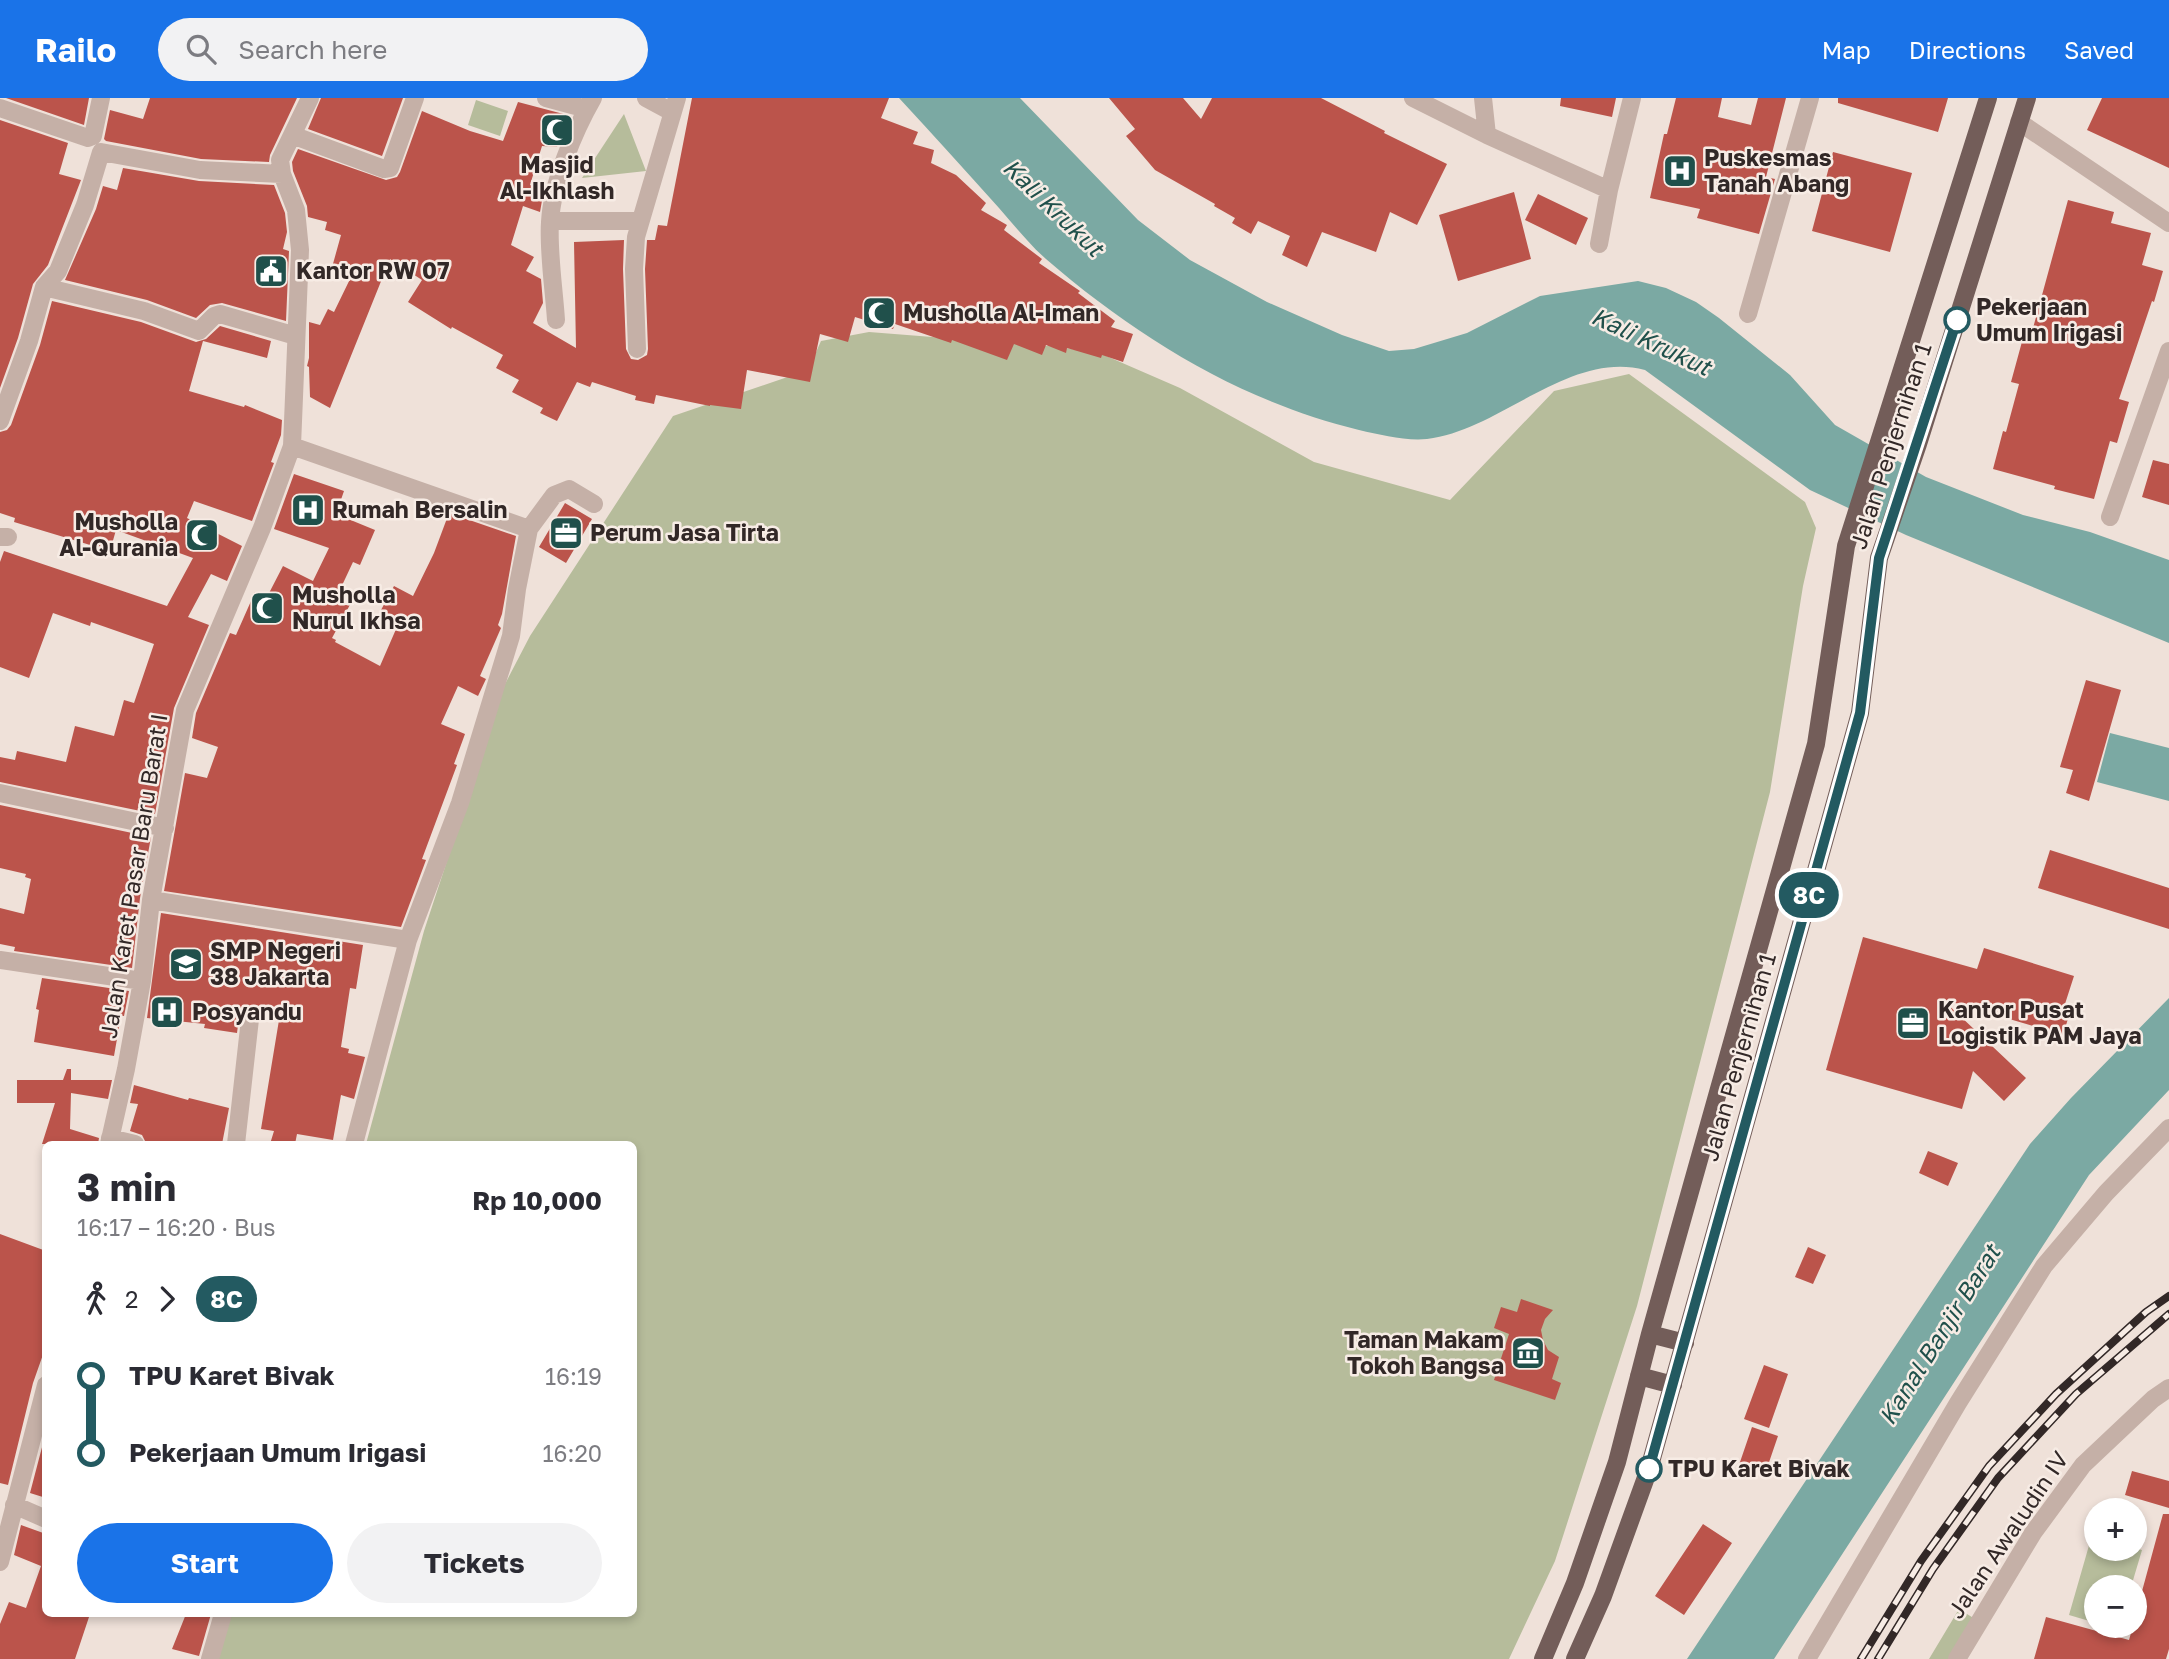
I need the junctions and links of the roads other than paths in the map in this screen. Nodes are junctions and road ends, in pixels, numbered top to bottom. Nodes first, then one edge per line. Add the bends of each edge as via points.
1 (101, 98) edge
2 (310, 98) edge
3 (415, 98) edge
4 (546, 98) edge
5 (646, 98) edge
6 (1413, 98) edge
7 (1483, 98) edge
8 (1632, 98) edge
9 (1810, 98) edge
10 (1988, 98) edge
11 (2026, 98) edge
12 (590, 104) edge
13 (674, 105) edge
14 (0, 108) edge
15 (2019, 122) junction
16 (292, 135) junction
17 (1487, 135) junction
18 (282, 174) junction
19 (1609, 190) junction
20 (550, 221) junction
21 (640, 221) junction
22 (2169, 223) edge
23 (1599, 244) dead end
24 (44, 287) junction
25 (1748, 314) dead end
26 (556, 320) dead end
27 (296, 337) junction
28 (637, 349) dead end
29 (2169, 351) edge
30 (0, 421) edge
31 (292, 446) junction
32 (594, 504) dead end
33 (2110, 517) dead end
34 (529, 529) junction
35 (0, 793) edge
36 (165, 828) junction
37 (151, 900) junction
38 (408, 940) junction
39 (0, 960) edge
40 (142, 981) junction
41 (250, 1019) dead end
42 (2169, 1128) edge
43 (110, 1141) edge
44 (236, 1141) edge
45 (355, 1141) edge
46 (1650, 1334) junction
47 (1685, 1343) junction
48 (1639, 1376) junction
49 (1673, 1385) junction
50 (2169, 1388) edge
51 (42, 1399) edge
52 (14, 1505) junction
53 (42, 1517) edge
54 (0, 1562) edge
55 (222, 1617) edge
56 (210, 1659) edge
57 (1543, 1659) edge
58 (1575, 1659) edge
59 (1807, 1659) edge
60 (1957, 1659) edge

1 - 14 street via 93,136 88,138
2 - 16 street
3 - 16 street via 390,168
4 - 12 street
5 - 13 street
6 - 17 street
7 - 17 street
8 - 19 street
9 - 25 street
10 - 46 main road, Jalan Penjernihan 1 via 1846,546 1816,744
11 - 15 main road, Jalan Penjernihan 1
12 - 20 street via 569,148
13 - 21 street
15 - 22 street
15 - 47 main road, Jalan Penjernihan 1 via 1879,558 1860,713
16 - 18 street via 280,160
17 - 19 street
18 - 24 street via 200,170 101,152 58,271
18 - 27 street, Jalan Karet Pasar Baru Barat I via 296,210 300,250
19 - 23 street
20 - 21 street
20 - 26 street
21 - 28 street via 634,269
24 - 27 street via 144,311 199,331 220,314
24 - 30 street
27 - 31 street, Jalan Karet Pasar Baru Barat I
29 - 33 street
31 - 34 street
31 - 36 street, Jalan Karet Pasar Baru Barat I via 185,710
32 - 34 street via 569,489 561,491
34 - 38 street via 511,636 460,803
35 - 36 street
36 - 37 street, Jalan Karet Pasar Baru Barat I
37 - 38 street
37 - 40 street, Jalan Karet Pasar Baru Barat I
38 - 45 street
39 - 40 street
40 - 43 street, Jalan Karet Pasar Baru Barat I
41 - 44 street
42 - 59 street via 2044,1266
46 - 47 main road
46 - 48 main road, Jalan Penjernihan 1
47 - 49 main road, Jalan Penjernihan 1
48 - 49 main road
48 - 57 main road, Jalan Penjernihan 1 via 1617,1462
49 - 58 main road, Jalan Penjernihan 1 via 1649,1469
50 - 60 street, Jalan Awaludin IV via 2083,1465 2033,1533
51 - 52 street
52 - 53 street
52 - 54 street
55 - 56 street

